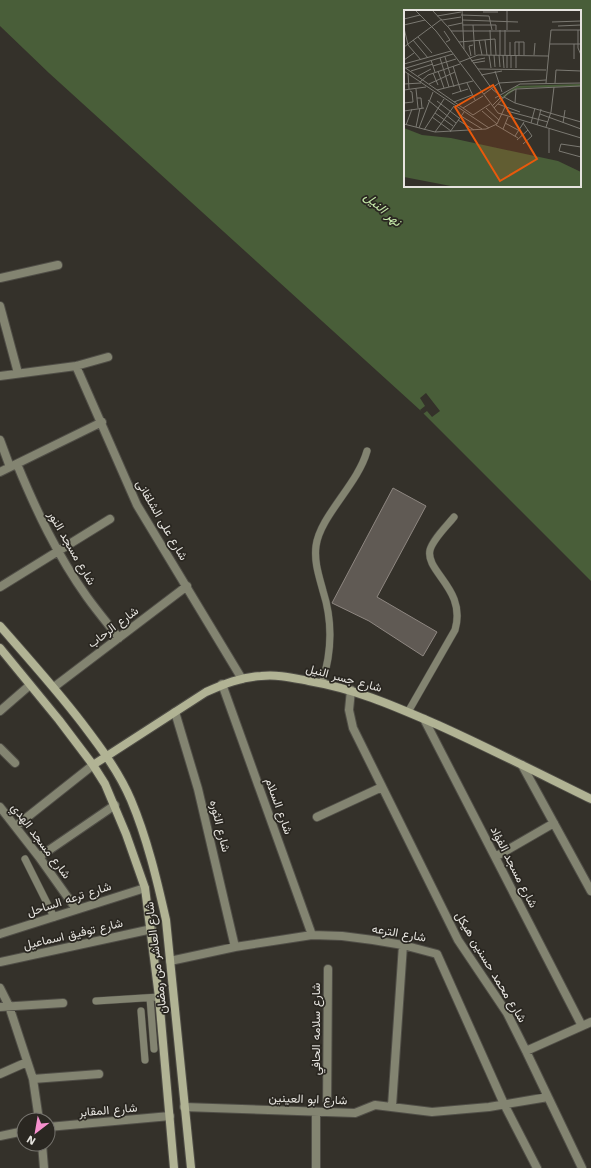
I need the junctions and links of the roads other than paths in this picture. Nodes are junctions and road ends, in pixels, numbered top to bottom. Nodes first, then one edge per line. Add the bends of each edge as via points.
1 (58, 265) dead end
2 (0, 278) edge
3 (0, 306) edge
4 (108, 357) dead end
5 (76, 366) junction
6 (18, 373) junction
7 (0, 376) edge
8 (102, 422) junction
9 (0, 440) edge
10 (367, 451) dead end
11 (13, 465) junction
12 (0, 472) edge
13 (454, 517) dead end
14 (110, 519) dead end
15 (58, 551) junction
16 (187, 586) junction
17 (0, 587) edge
18 (0, 626) edge
19 (119, 638) junction
20 (0, 648) edge
21 (242, 679) junction
22 (322, 683) junction
23 (222, 684) junction
24 (30, 685) junction
25 (54, 687) junction
26 (351, 690) junction
27 (0, 711) edge
28 (175, 712) junction
29 (408, 712) junction
30 (424, 719) junction
31 (0, 748) edge
32 (107, 756) junction
33 (15, 763) dead end
34 (93, 765) junction
35 (522, 765) junction
36 (382, 787) junction
37 (591, 799) edge
38 (114, 805) junction
39 (0, 807) edge
40 (317, 818) dead end
41 (554, 823) junction
42 (16, 826) junction
43 (39, 857) junction
44 (495, 857) junction
45 (25, 859) dead end
46 (145, 888) junction
47 (591, 891) edge
48 (76, 909) junction
49 (54, 916) junction
50 (152, 929) junction
51 (0, 934) edge
52 (312, 935) junction
53 (403, 945) junction
54 (235, 947) junction
55 (170, 961) junction
56 (0, 962) edge
57 (328, 970) dead end
58 (0, 988) edge
59 (159, 997) junction
60 (150, 998) junction
61 (96, 1001) dead end
62 (62, 1003) dead end
63 (4, 1006) edge
64 (142, 1011) dead end
65 (591, 1022) edge
66 (582, 1026) junction
67 (163, 1048) junction
68 (144, 1049) junction
69 (154, 1049) junction
70 (526, 1050) junction
71 (145, 1060) dead end
72 (27, 1062) junction
73 (0, 1074) edge
74 (99, 1074) dead end
75 (33, 1079) junction
76 (548, 1097) junction
77 (504, 1104) junction
78 (392, 1106) junction
79 (184, 1107) junction
80 (38, 1112) edge
81 (316, 1112) junction
82 (327, 1112) junction
83 (170, 1116) junction
84 (56, 1126) edge
85 (16, 1133) edge
86 (0, 1136) edge
87 (43, 1152) edge
88 (44, 1168) edge
89 (174, 1168) edge
90 (191, 1168) edge
91 (316, 1168) edge
92 (537, 1168) edge
93 (582, 1168) edge

1 - 2 street
3 - 6 street
4 - 5 street
5 - 6 street
5 - 8 street, شارع على الشلقانى
6 - 7 street
8 - 11 street
8 - 16 street, شارع على الشلقانى via 137,505
9 - 11 street, شارع مسجد النور
10 - 22 lane via 358,473 321,530 316,546 316,565 331,632 329,658
11 - 12 street
11 - 15 street, شارع مسجد النور
13 - 29 lane via 432,545 430,555 457,603 457,622 455,630
14 - 15 street
15 - 17 street
15 - 19 street, شارع مسجد النور via 87,597
16 - 19 street, شارع الرحاب
16 - 21 street, شارع على الشلقانى
18 - 25 main road, شارع العاشر من رمضان
19 - 25 street, شارع الرحاب
20 - 24 main road, شارع العاشر من رمضان
21 - 22 main road, شارع جسر النيل via 282,676
21 - 23 main road, شارع جسر النيل
22 - 26 main road, شارع جسر النيل
23 - 28 main road, شارع جسر النيل
23 - 52 street, شارع السلام
24 - 27 street
24 - 34 main road, شارع العاشر من رمضان
25 - 32 main road, شارع العاشر من رمضان
26 - 29 main road, شارع جسر النيل
26 - 36 street, شارع محمد حسنين هيكل via 349,710 353,728
28 - 32 main road, شارع جسر النيل
28 - 54 street, شارع الثوره via 218,866
29 - 30 main road, شارع جسر النيل
30 - 35 main road, شارع جسر النيل
30 - 44 street, شارع مسجد الفؤاد
31 - 33 street
32 - 34 main road, شارع جسر النيل
32 - 55 main road, شارع العاشر من رمضان via 131,800 158,883 166,920
34 - 38 main road, شارع العاشر من رمضان
34 - 42 street
35 - 37 main road, شارع جسر النيل
35 - 41 street
36 - 40 street
36 - 70 street, شارع محمد حسنين هيكل via 458,940 507,1013
38 - 43 street
38 - 46 main road, شارع العاشر من رمضان
39 - 42 street, شارع مسجد الهدي
41 - 44 street
41 - 47 street
42 - 43 street, شارع مسجد الهدي
43 - 48 street, شارع مسجد الهدي
44 - 66 street, شارع مسجد الفؤاد
45 - 49 lane
46 - 48 street, شارع ترعه الساحل
46 - 50 main road, شارع العاشر من رمضان
48 - 49 street, شارع ترعه الساحل
49 - 51 street, شارع ترعه الساحل
50 - 56 street, شارع توفيق اسماعيل
50 - 59 main road, شارع العاشر من رمضان
52 - 53 street, شارع الترعه via 342,936
52 - 54 street, شارع الترعه
53 - 77 street, شارع الترعه via 432,952 439,957
53 - 78 street
54 - 55 street, شارع الترعه
55 - 79 main road, شارع العاشر من رمضان
57 - 82 street, شارع سلامه الحافي
58 - 63 street
59 - 60 lane
59 - 67 main road, شارع العاشر من رمضان
60 - 61 lane
60 - 69 lane
62 - 63 street
63 - 72 street
64 - 68 lane
65 - 66 street
66 - 70 street
67 - 69 lane
67 - 83 main road, شارع العاشر من رمضان
68 - 69 lane
68 - 71 lane
70 - 76 street, شارع محمد حسنين هيكل
72 - 73 street
72 - 75 street
74 - 75 street
75 - 80 street
76 - 77 street, شارع ابو العينين
76 - 93 street, شارع محمد حسنين هيكل
77 - 78 street, شارع ابو العينين via 432,1112
77 - 92 street, شارع الترعه
78 - 82 street, شارع ابو العينين via 375,1105 358,1112
79 - 81 street, شارع ابو العينين
79 - 90 main road, شارع العاشر من رمضان
81 - 82 street, شارع ابو العينين
81 - 91 street
83 - 84 street, شارع المقابر
83 - 89 main road, شارع العاشر من رمضان
85 - 86 street
87 - 88 street

